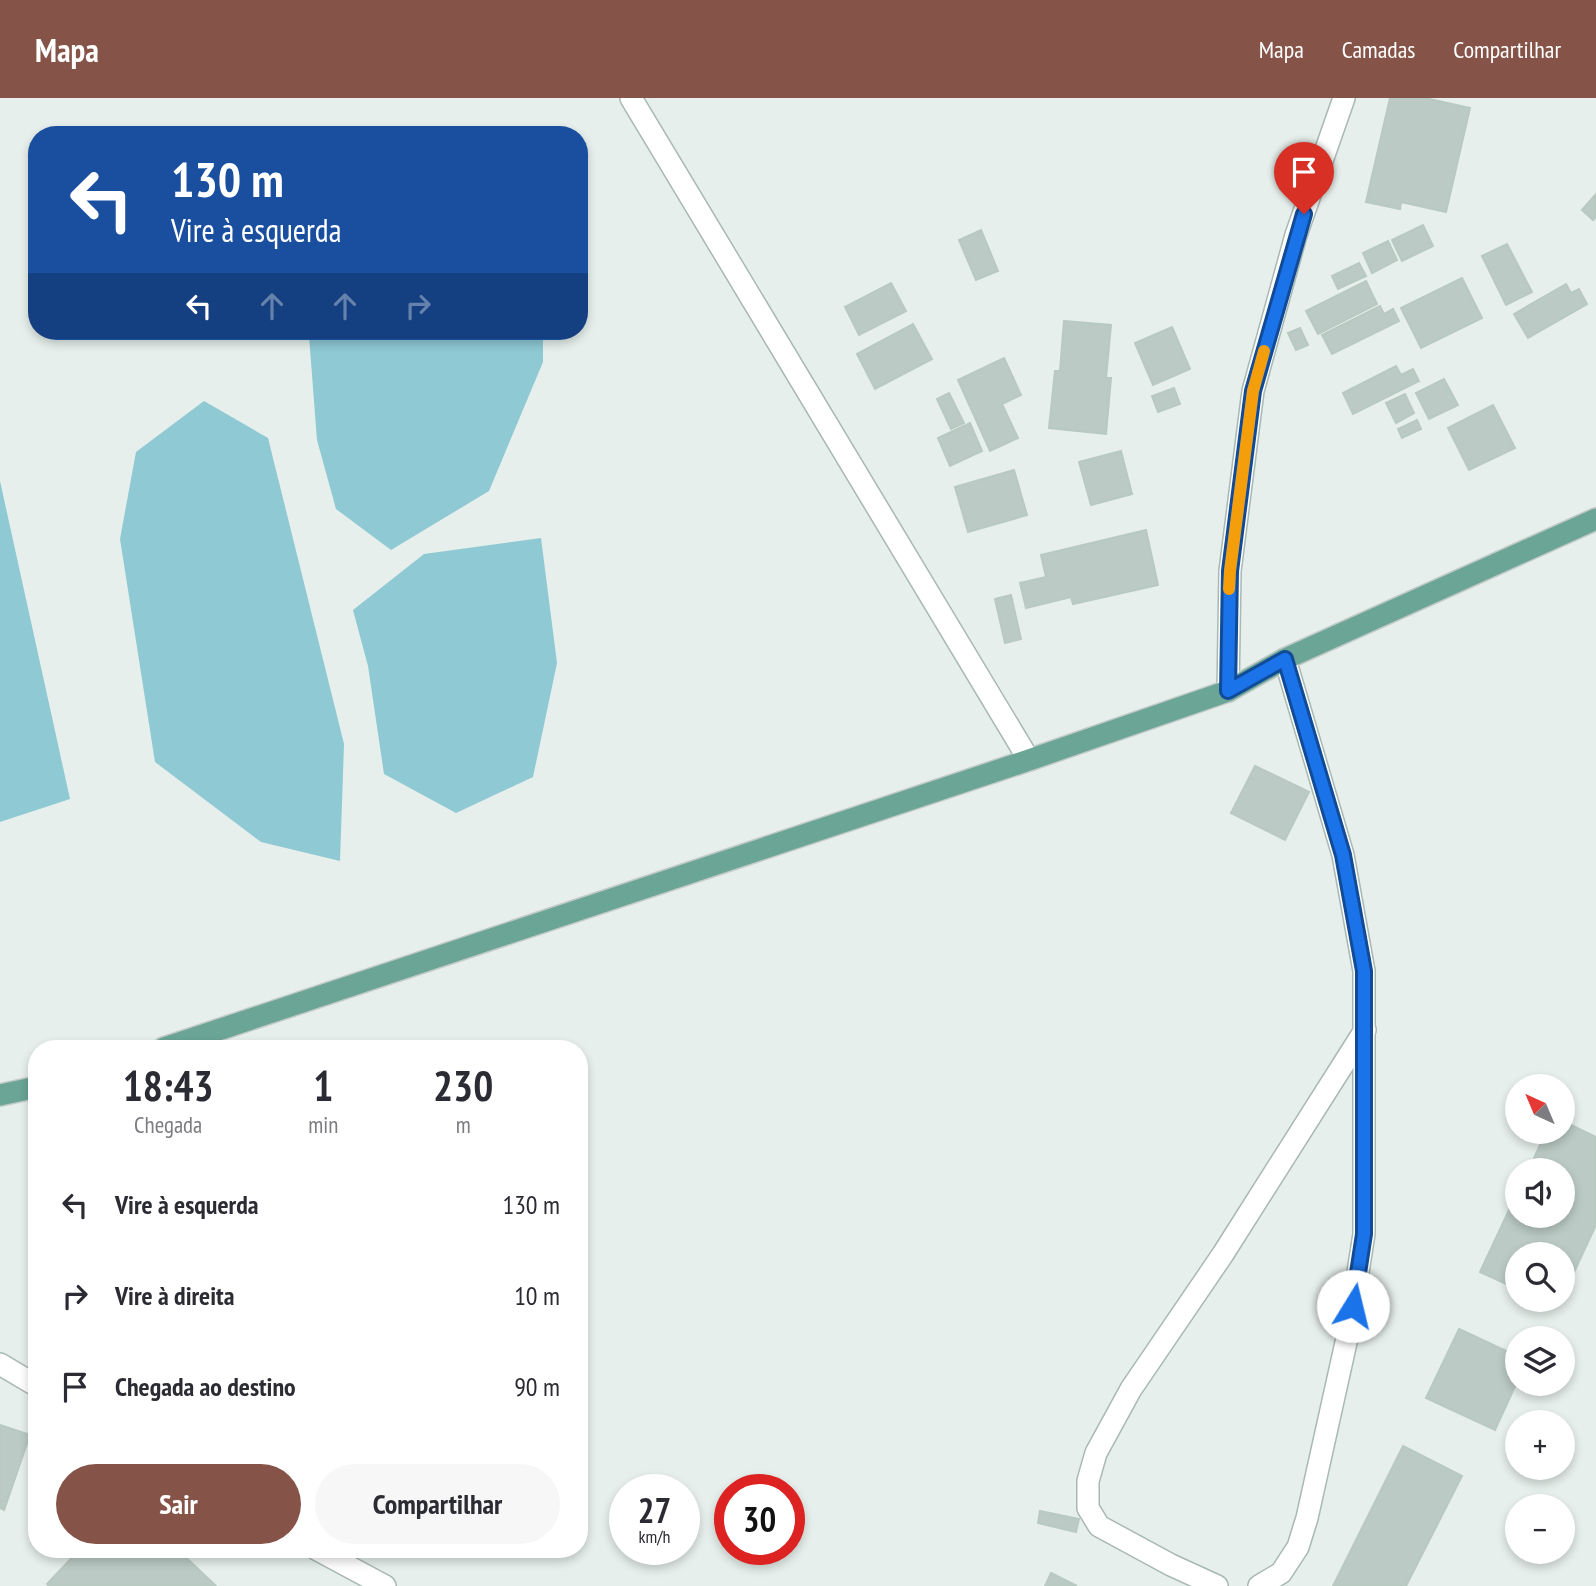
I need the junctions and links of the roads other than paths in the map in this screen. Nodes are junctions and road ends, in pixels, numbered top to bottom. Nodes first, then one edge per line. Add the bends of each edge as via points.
1 (631, 98) edge
2 (1344, 98) edge
3 (1596, 519) edge
4 (1285, 659) junction
5 (1228, 691) junction
6 (1030, 760) junction
7 (1365, 1030) junction
8 (188, 1040) edge
9 (28, 1089) edge
10 (0, 1095) edge
11 (0, 1364) edge
12 (28, 1381) edge
13 (333, 1558) edge
14 (385, 1586) edge
15 (1217, 1586) edge
16 (1259, 1586) edge

1 - 6 street
2 - 5 street via 1296,235 1253,391 1230,571
3 - 4 main road
4 - 5 main road
4 - 7 street via 1343,855 1364,971
5 - 6 main road
6 - 8 main road
7 - 15 street via 1223,1254 1130,1389 1096,1452 1088,1481 1088,1508 1099,1526
7 - 16 street via 1364,1234 1349,1329 1298,1547 1281,1573
9 - 10 main road
11 - 12 street
13 - 14 street

